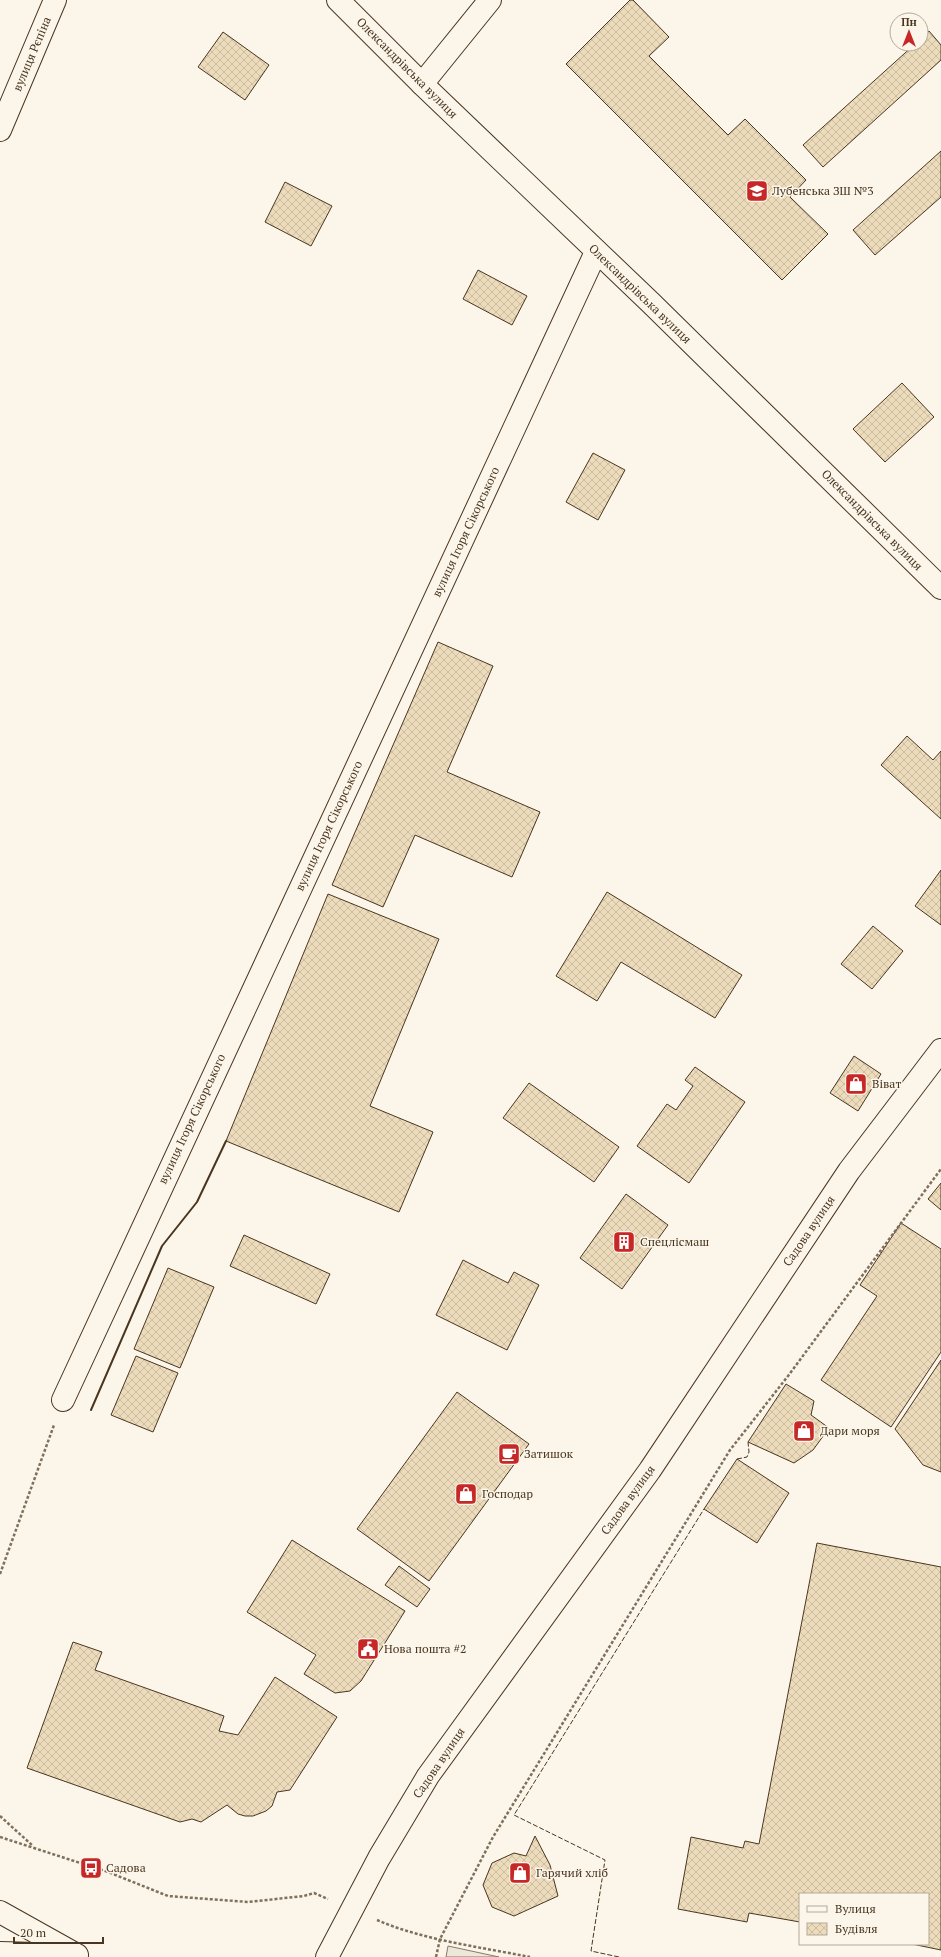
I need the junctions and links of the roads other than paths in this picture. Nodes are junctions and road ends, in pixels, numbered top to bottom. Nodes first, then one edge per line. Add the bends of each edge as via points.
1 (55, 0) edge
2 (338, 0) edge
3 (490, 0) edge
4 (422, 84) junction
5 (0, 130) edge
6 (596, 252) junction
7 (941, 588) edge
8 (941, 1050) edge
9 (63, 1400) road end
10 (0, 1912) edge
11 (0, 1953) edge
12 (79, 1956) edge
13 (327, 1957) edge

1 - 5 main road, вулиця Рєпіна
2 - 4 main road, Олександрівська вулиця
3 - 4 main road
4 - 6 main road, Олександрівська вулиця
6 - 7 main road, Олександрівська вулиця
6 - 9 main road, вулиця Ігоря Сікорського
8 - 13 main road, Садова вулиця via 849,1171 650,1470 428,1776 379,1858
10 - 12 main road
11 - 12 main road

